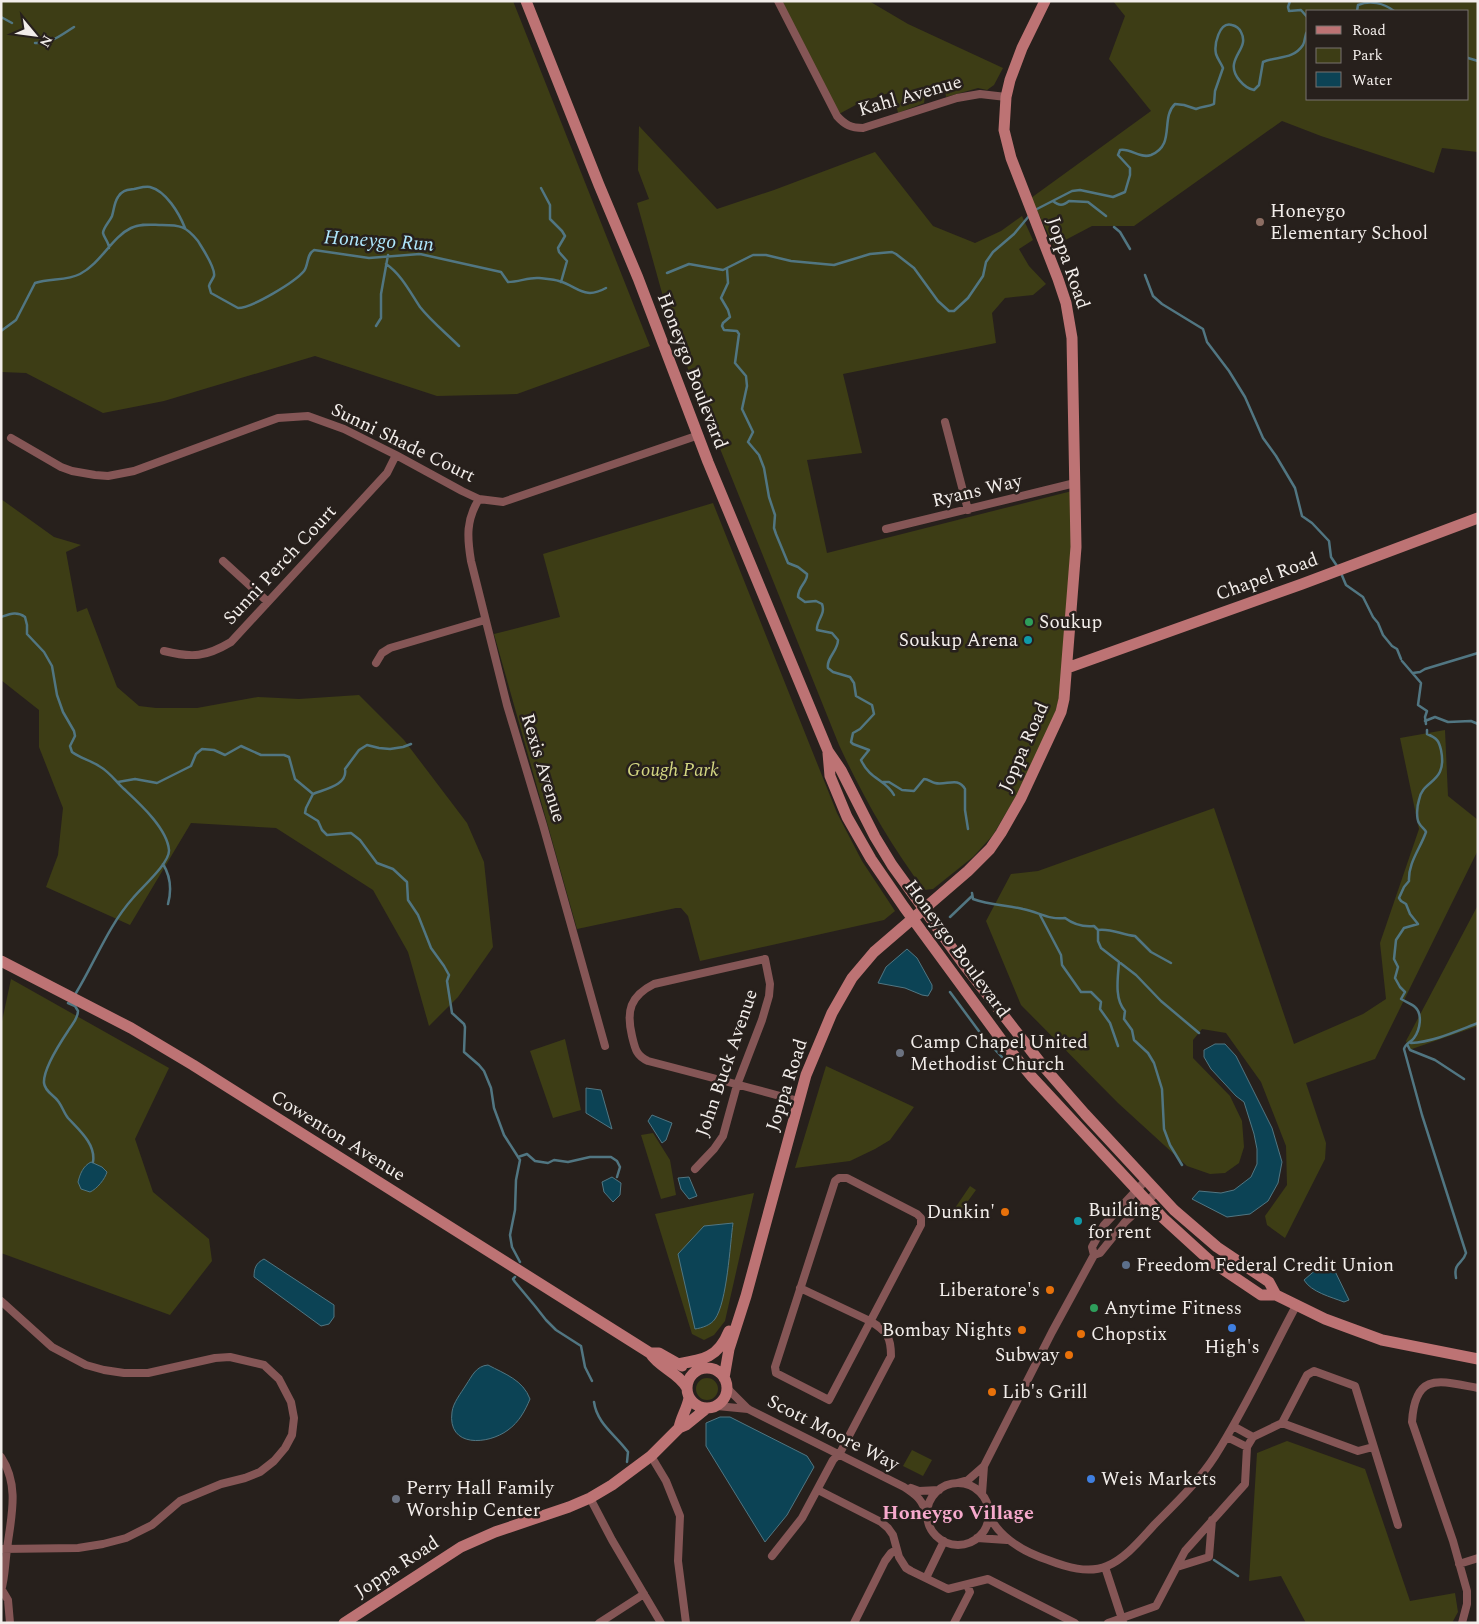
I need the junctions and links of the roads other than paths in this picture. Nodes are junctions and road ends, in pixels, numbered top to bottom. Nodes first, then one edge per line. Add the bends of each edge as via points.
1 (526, 1) edge
2 (778, 1) edge
3 (1045, 1) edge
4 (1006, 97) junction
5 (945, 422) dead end
6 (699, 435) junction
7 (10, 438) dead end
8 (396, 455) junction
9 (1075, 483) junction
10 (479, 499) junction
11 (968, 510) junction
12 (1478, 518) edge
13 (886, 529) dead end
14 (223, 561) dead end
15 (268, 602) junction
16 (485, 620) junction
17 (164, 651) dead end
18 (376, 663) dead end
19 (1067, 668) junction
20 (828, 752) junction
21 (924, 908) junction
22 (912, 918) junction
23 (1, 961) edge
24 (605, 1046) dead end
25 (737, 1085) junction
26 (798, 1101) junction
27 (695, 1169) dead end
28 (1146, 1180) junction
29 (1137, 1190) junction
30 (1157, 1192) junction
31 (1148, 1201) junction
32 (1094, 1255) junction
33 (800, 1288) junction
34 (1276, 1295) junction
35 (1, 1301) edge
36 (1296, 1306) junction
37 (742, 1310) junction
38 (870, 1321) junction
39 (729, 1348) junction
40 (650, 1353) junction
41 (1478, 1359) edge
42 (677, 1364) junction
43 (709, 1368) junction
44 (697, 1371) junction
45 (725, 1383) junction
46 (1478, 1388) edge
47 (688, 1393) junction
48 (712, 1407) junction
49 (748, 1409) junction
50 (1282, 1423) junction
51 (1233, 1426) junction
52 (678, 1428) junction
53 (1227, 1437) junction
54 (1253, 1437) junction
55 (1373, 1447) junction
56 (1247, 1448) junction
57 (840, 1453) junction
58 (651, 1456) junction
59 (1, 1457) edge
60 (984, 1466) junction
61 (957, 1483) junction
62 (904, 1487) junction
63 (818, 1490) junction
64 (939, 1490) junction
65 (982, 1494) junction
66 (590, 1498) junction
67 (928, 1515) junction
68 (989, 1516) junction
69 (1212, 1520) junction
70 (1398, 1526) dead end
71 (977, 1538) junction
72 (1008, 1540) junction
73 (944, 1541) junction
74 (4, 1549) edge
75 (896, 1550) junction
76 (772, 1556) dead end
77 (1478, 1558) edge
78 (1459, 1564) junction
79 (1105, 1567) junction
80 (1177, 1567) junction
81 (926, 1578) junction
82 (967, 1585) junction
83 (2, 1591) edge
84 (644, 1594) junction
85 (1123, 1620) edge
86 (10, 1623) edge
87 (344, 1623) edge
88 (599, 1623) edge
89 (661, 1623) edge
90 (686, 1623) edge
91 (854, 1623) edge
92 (954, 1623) edge
93 (1074, 1623) edge
94 (1108, 1623) edge
95 (1462, 1623) edge

1 - 6 street, Honeygo Boulevard
2 - 4 street, Kahl Avenue via 833,109 846,125 853,128 863,128 957,98 980,94
3 - 4 street, Joppa Road via 1022,48
4 - 9 street, Joppa Road via 1004,130 1008,147 1058,279 1071,324
5 - 11 street
6 - 10 street, Sunni Shade Court via 503,502
6 - 20 street, Honeygo Boulevard
7 - 8 street, Sunni Shade Court via 61,467 108,476 134,471 278,418 302,416 344,428
8 - 10 street, Sunni Shade Court
8 - 15 street, Sunni Perch Court via 387,473
9 - 11 street, Ryans Way
9 - 19 street, Joppa Road via 1076,547
10 - 16 street, Rexis Avenue via 472,511 468,543
11 - 13 street, Ryans Way
12 - 19 street, Chapel Road
14 - 15 street
15 - 17 street, Sunni Perch Court via 231,642 217,651 187,656
16 - 18 street via 390,648
16 - 24 street, Rexis Avenue
19 - 21 street, Joppa Road via 1064,699 1056,727 1009,822 982,857
20 - 21 street, Honeygo Boulevard via 841,770 883,850
20 - 22 street, Honeygo Boulevard via 830,776 847,817 871,859
21 - 22 street, Joppa Road
21 - 28 street, Honeygo Boulevard via 1043,1066
22 - 26 street, Joppa Road via 874,952 844,991 820,1038
22 - 29 street, Honeygo Boulevard via 1032,1078
23 - 40 street, Cowenton Avenue via 163,1046
25 - 25 street, John Buck Avenue via 770,996 765,959 654,984 640,993 629,1014 629,1022 635,1050 642,1058
25 - 26 street
25 - 27 street, John Buck Avenue via 722,1136
26 - 37 street, Joppa Road
28 - 29 street
28 - 30 street, Honeygo Boulevard
29 - 31 street, Honeygo Boulevard
29 - 32 street via 1104,1225 1092,1247
30 - 31 street
30 - 34 street, Honeygo Boulevard via 1217,1247 1269,1282
31 - 32 street via 1125,1222 1100,1253
31 - 34 street, Honeygo Boulevard via 1209,1260 1261,1295
32 - 60 street
33 - 38 street
33 - 38 street via 776,1373 829,1400
33 - 38 street via 835,1181 848,1178 921,1218
34 - 36 street, Honeygo Boulevard
35 - 74 street via 52,1347 86,1366 124,1373 148,1373 230,1357 264,1366 279,1379 294,1418 292,1435 285,1448 260,1472 180,1501 152,1524 126,1538 78,1548
36 - 41 street, Honeygo Boulevard via 1382,1340
36 - 51 street
37 - 39 street, Joppa Road
37 - 42 street via 736,1312 727,1337 716,1352 703,1360
38 - 57 street via 886,1332 891,1356
39 - 43 street, Joppa Road
39 - 45 street, Joppa Road
40 - 42 street, Cowenton Avenue via 659,1353
40 - 47 street, Cowenton Avenue via 654,1360 677,1376
42 - 44 street, Cowenton Avenue
43 - 44 street
43 - 45 street via 720,1373
44 - 47 street, Joppa Road via 688,1381
45 - 48 street, Joppa Road via 724,1398
45 - 49 street, Scott Moore Way
46 - 78 street via 1440,1381 1427,1385 1413,1406 1412,1422
47 - 48 street via 697,1406
47 - 52 street, Joppa Road via 687,1410
48 - 49 street, Scott Moore Way
48 - 52 street, Joppa Road
49 - 57 street, Scott Moore Way
50 - 54 street
50 - 55 street via 1358,1451
50 - 55 street via 1307,1375 1314,1371 1355,1386
51 - 53 street
51 - 54 street
52 - 58 street, Joppa Road
53 - 56 street
53 - 79 street via 1193,1485 1136,1544
54 - 56 street
55 - 70 street
56 - 69 street via 1245,1484
57 - 62 street, Scott Moore Way
57 - 63 street
58 - 66 street, Joppa Road
58 - 90 street via 666,1481 680,1516 678,1560
59 - 74 street via 10,1474 13,1492 11,1528
60 - 61 street via 968,1480
60 - 65 street
61 - 64 street
61 - 65 street via 966,1484
62 - 64 street, Scott Moore Way
62 - 67 street, Scott Moore Way via 918,1496
63 - 75 street via 881,1522 893,1535
63 - 76 street via 802,1518
64 - 67 street via 930,1501
65 - 68 street
66 - 84 street
66 - 87 street, Joppa Road via 461,1546
67 - 73 street via 931,1528
68 - 71 street
68 - 72 street
69 - 80 street via 1185,1551
69 - 80 street via 1209,1557
71 - 72 street
71 - 73 street via 961,1544
72 - 79 street via 1066,1567
73 - 81 street
74 - 83 street
75 - 81 street via 906,1568
75 - 91 street via 885,1561
77 - 78 street
78 - 95 street via 1467,1597
79 - 85 street
80 - 85 street via 1156,1606
81 - 82 street via 948,1589
82 - 92 street via 970,1592
82 - 93 street via 988,1579
83 - 86 street via 8,1600
84 - 88 street
84 - 89 street
85 - 94 street

